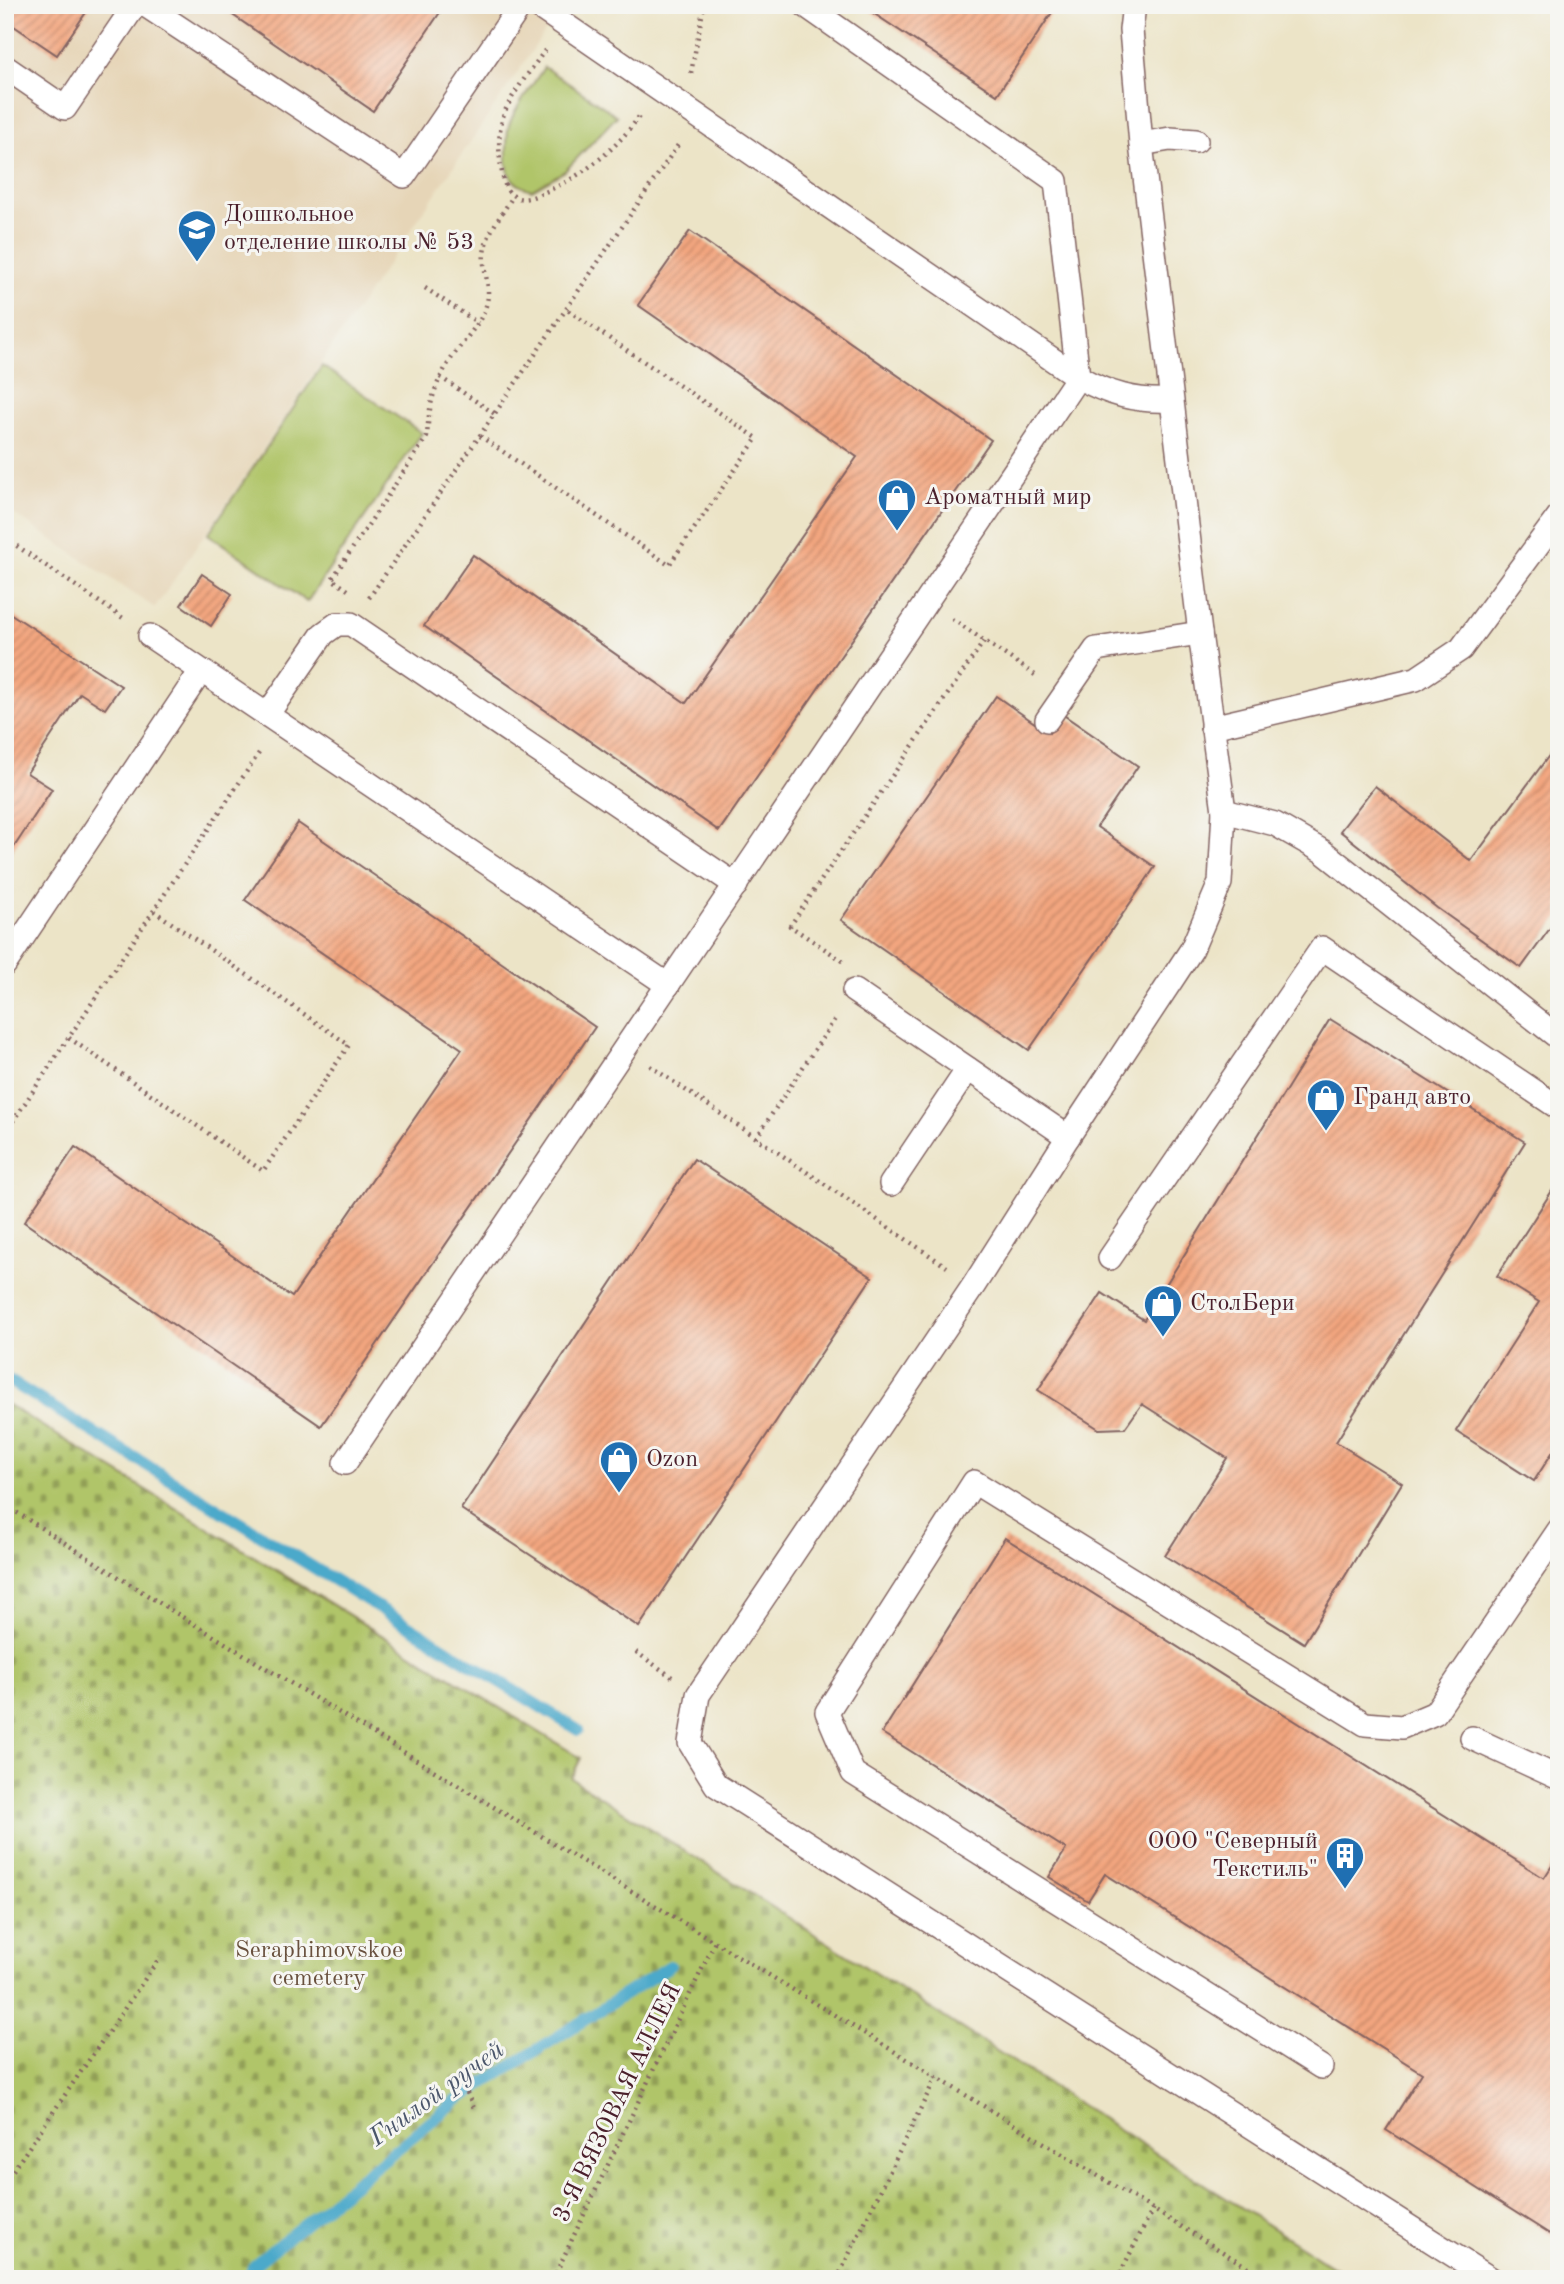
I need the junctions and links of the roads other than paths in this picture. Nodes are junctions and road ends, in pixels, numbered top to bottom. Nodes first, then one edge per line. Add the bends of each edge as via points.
1 (135, 5) edge
2 (145, 5) edge
3 (521, 5) edge
4 (536, 5) edge
5 (805, 5) edge
6 (1134, 5) edge
7 (5, 67) edge
8 (1196, 141) dead end
9 (1141, 144) junction
10 (1078, 377) junction
11 (1171, 400) junction
12 (1559, 516) edge
13 (1199, 633) junction
14 (150, 636) road end
15 (201, 671) junction
16 (273, 719) junction
17 (1047, 720) dead end
18 (1212, 727) junction
19 (1224, 811) junction
20 (736, 885) junction
21 (5, 964) edge
22 (668, 985) junction
23 (854, 991) road end
24 (1559, 1038) edge
25 (968, 1069) junction
26 (1559, 1108) edge
27 (1068, 1138) junction
28 (891, 1184) dead end
29 (1110, 1258) dead end
30 (345, 1462) dead end
31 (1559, 1530) edge
32 (1472, 1738) dead end
33 (1559, 1777) edge
34 (1321, 2067) dead end
35 (1492, 2279) edge

1 - 7 lane via 65,108
2 - 3 lane via 404,176
4 - 10 lane
5 - 10 lane via 1056,181
6 - 9 lane via 1131,30
8 - 9 lane
9 - 11 lane
10 - 11 lane via 1127,398
10 - 20 lane
11 - 13 lane
12 - 18 lane via 1461,649 1416,679
13 - 17 lane via 1096,649
13 - 18 lane
14 - 15 lane
15 - 16 lane
15 - 21 lane
16 - 20 lane via 323,634 337,624 351,624
16 - 22 lane
18 - 19 lane
19 - 24 lane via 1275,824 1322,851
19 - 27 lane via 1220,883 1192,949
20 - 22 lane
22 - 30 lane
23 - 25 lane
25 - 27 lane
25 - 28 lane
26 - 29 lane via 1322,948
27 - 35 lane via 698,1695 690,1743 716,1785
31 - 34 lane via 1435,1713 1402,1727 1365,1724 974,1482 827,1712 853,1773
32 - 33 lane

